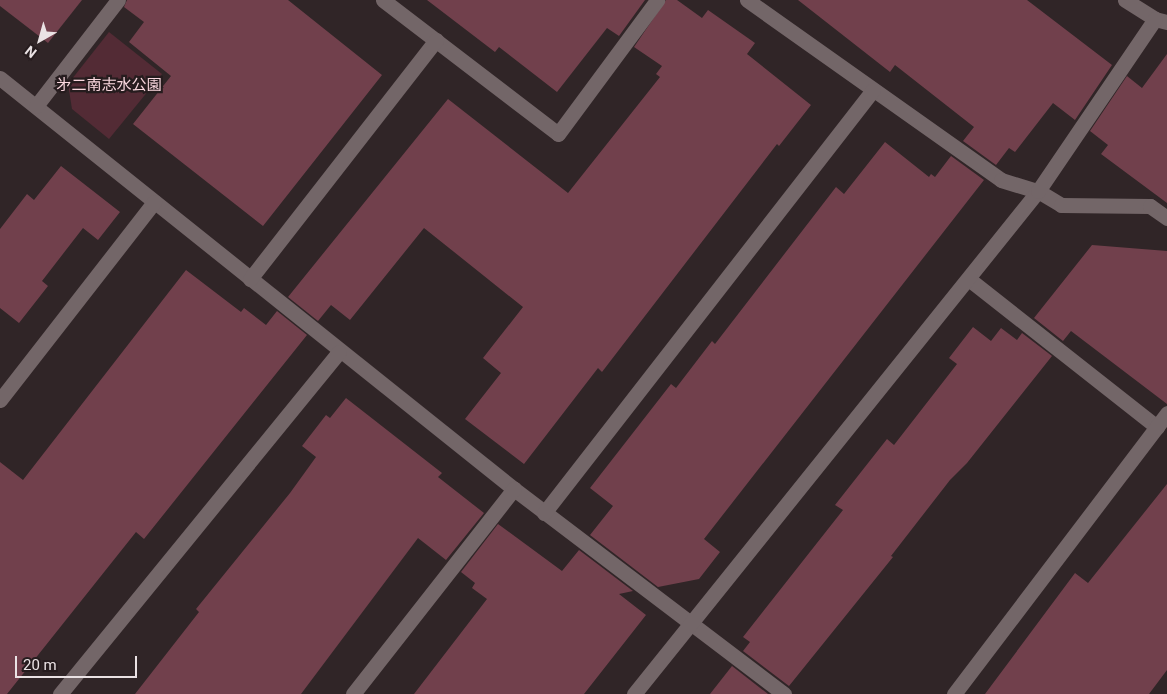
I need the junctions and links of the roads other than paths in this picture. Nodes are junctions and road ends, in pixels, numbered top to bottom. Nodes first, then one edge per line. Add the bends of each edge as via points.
1 (118, 0) edge
2 (383, 0) edge
3 (657, 0) edge
4 (747, 0) edge
5 (1125, 0) edge
6 (1161, 20) edge
7 (436, 40) junction
8 (0, 78) edge
9 (873, 90) junction
10 (36, 106) junction
11 (1038, 191) junction
12 (154, 202) junction
13 (1167, 218) edge
14 (250, 279) junction
15 (970, 280) junction
16 (339, 352) junction
17 (0, 400) edge
18 (1167, 413) edge
19 (1156, 427) junction
20 (514, 489) junction
21 (544, 513) junction
22 (691, 622) junction
23 (60, 694) edge
24 (353, 694) edge
25 (634, 694) edge
26 (784, 694) edge
27 (954, 694) edge

1 - 10 street
2 - 7 street
3 - 7 street via 558,134
4 - 9 street
5 - 6 street
6 - 11 street
7 - 14 street
8 - 10 street
9 - 11 street via 1000,180
9 - 21 street
10 - 12 street
11 - 13 street via 1062,205 1150,206
11 - 15 street
12 - 14 street
12 - 17 street
14 - 16 street
15 - 19 street
15 - 22 street
16 - 20 street
16 - 23 street
18 - 19 street
19 - 27 street
20 - 21 street
20 - 24 street
21 - 22 street
22 - 25 street
22 - 26 street

